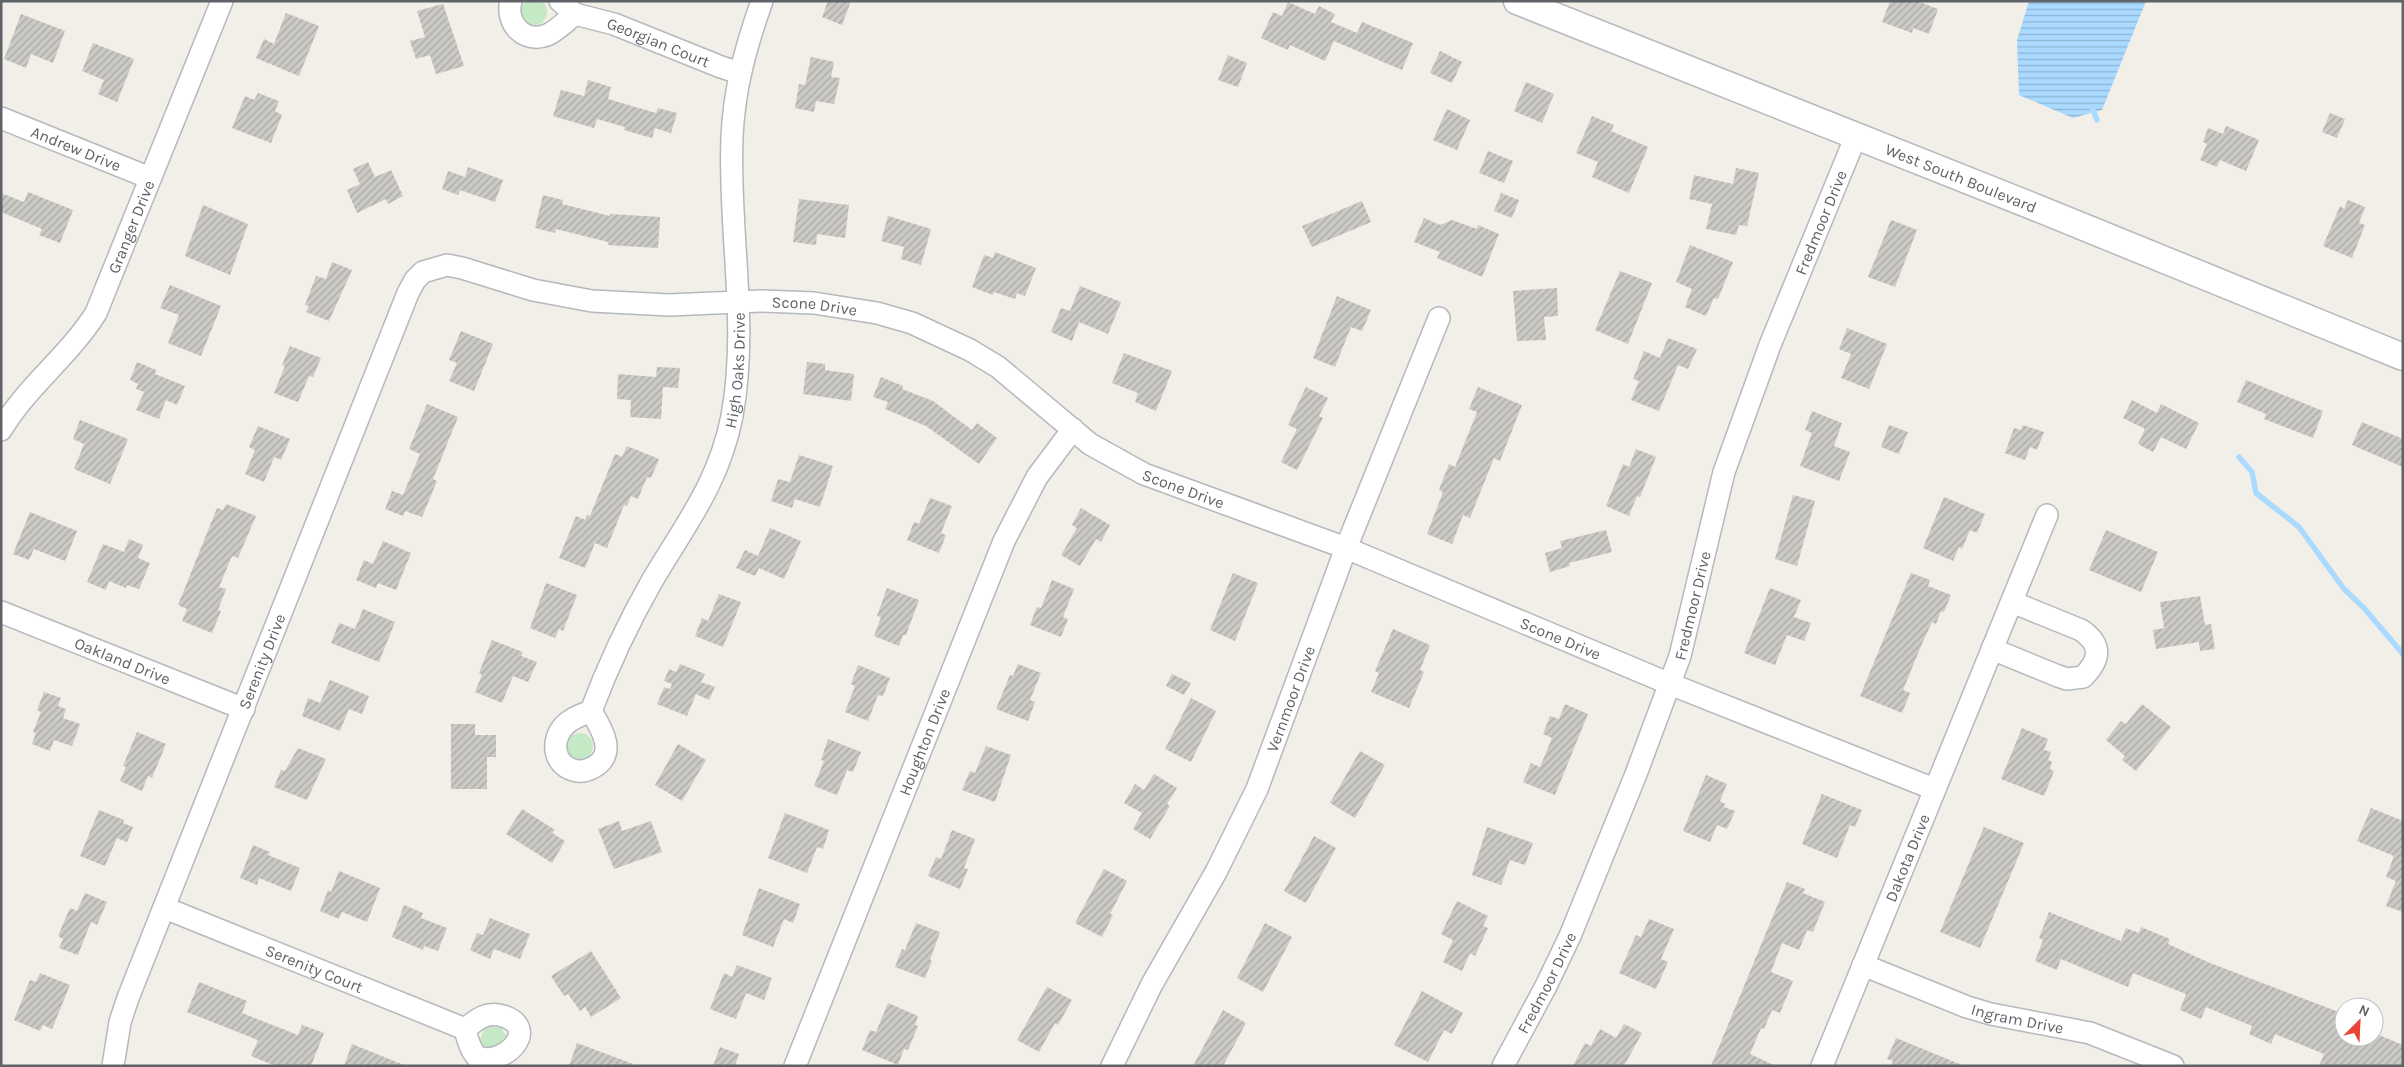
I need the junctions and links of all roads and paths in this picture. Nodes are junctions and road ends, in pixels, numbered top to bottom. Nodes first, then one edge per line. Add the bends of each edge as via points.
1 (222, 1) edge
2 (511, 1) edge
3 (762, 1) edge
4 (1517, 1) edge
5 (567, 8) edge
6 (740, 73) junction
7 (1, 118) edge
8 (1856, 136) junction
9 (150, 178) junction
10 (433, 268) joint
11 (738, 302) junction
12 (1439, 318) dead end
13 (2403, 358) edge
14 (1073, 429) junction
15 (1, 430) edge
16 (2048, 515) dead end
17 (1346, 548) junction
18 (2012, 602) junction
19 (1, 612) edge
20 (1992, 649) junction
21 (1670, 684) junction
22 (244, 709) junction
23 (591, 711) dead end
24 (1934, 789) junction
25 (164, 908) junction
26 (1863, 965) junction
27 (465, 1029) dead end
28 (2141, 1060) edge
29 (113, 1066) edge
30 (796, 1066) edge
31 (1112, 1066) edge
32 (1503, 1066) edge
33 (1822, 1066) edge
34 (2173, 1066) edge

1 - 9 street, Granger Drive
2 - 5 street, Georgian Court via 509,16 513,26 532,36 546,35
3 - 6 street, High Oaks Drive
4 - 8 street, West South Boulevard
5 - 6 street, Georgian Court
6 - 11 street, High Oaks Drive via 732,138
7 - 9 street, Andrew Drive
8 - 13 street, West South Boulevard
8 - 21 street, Fredmoor Drive via 1770,345 1724,472 1690,623
9 - 15 street, Granger Drive via 96,313 77,342 20,403
10 - 11 street, Scone Drive via 447,265 462,268 525,288 592,301 669,305
10 - 22 street, Serenity Drive via 415,280 408,293
11 - 14 street, Scone Drive via 814,303 877,313 912,323 998,367
11 - 23 street, High Oaks Drive via 736,392 717,469 695,514 625,631
12 - 17 street, Vernmoor Drive
14 - 17 street, Scone Drive via 1090,444 1144,474
14 - 30 street, Houghton Drive via 1037,477 1004,541
16 - 18 street, Dakota Drive
17 - 21 street, Scone Drive
17 - 31 street, Vernmoor Drive via 1257,789 1216,872 1152,984
18 - 20 street, Dakota Drive
18 - 20 street via 2092,637 2098,653 2095,661 2083,677 2067,679
19 - 22 street, Oakland Drive
20 - 24 street, Dakota Drive
21 - 24 street, Scone Drive
21 - 32 street, Fredmoor Drive via 1570,936
22 - 25 street, Serenity Drive
24 - 26 street, Dakota Drive
25 - 27 street, Serenity Court
25 - 29 street, Serenity Drive via 120,1022
26 - 28 street, Ingram Drive via 1967,1007 2090,1033
26 - 33 street, Dakota Drive
28 - 34 street, Ingram Drive

